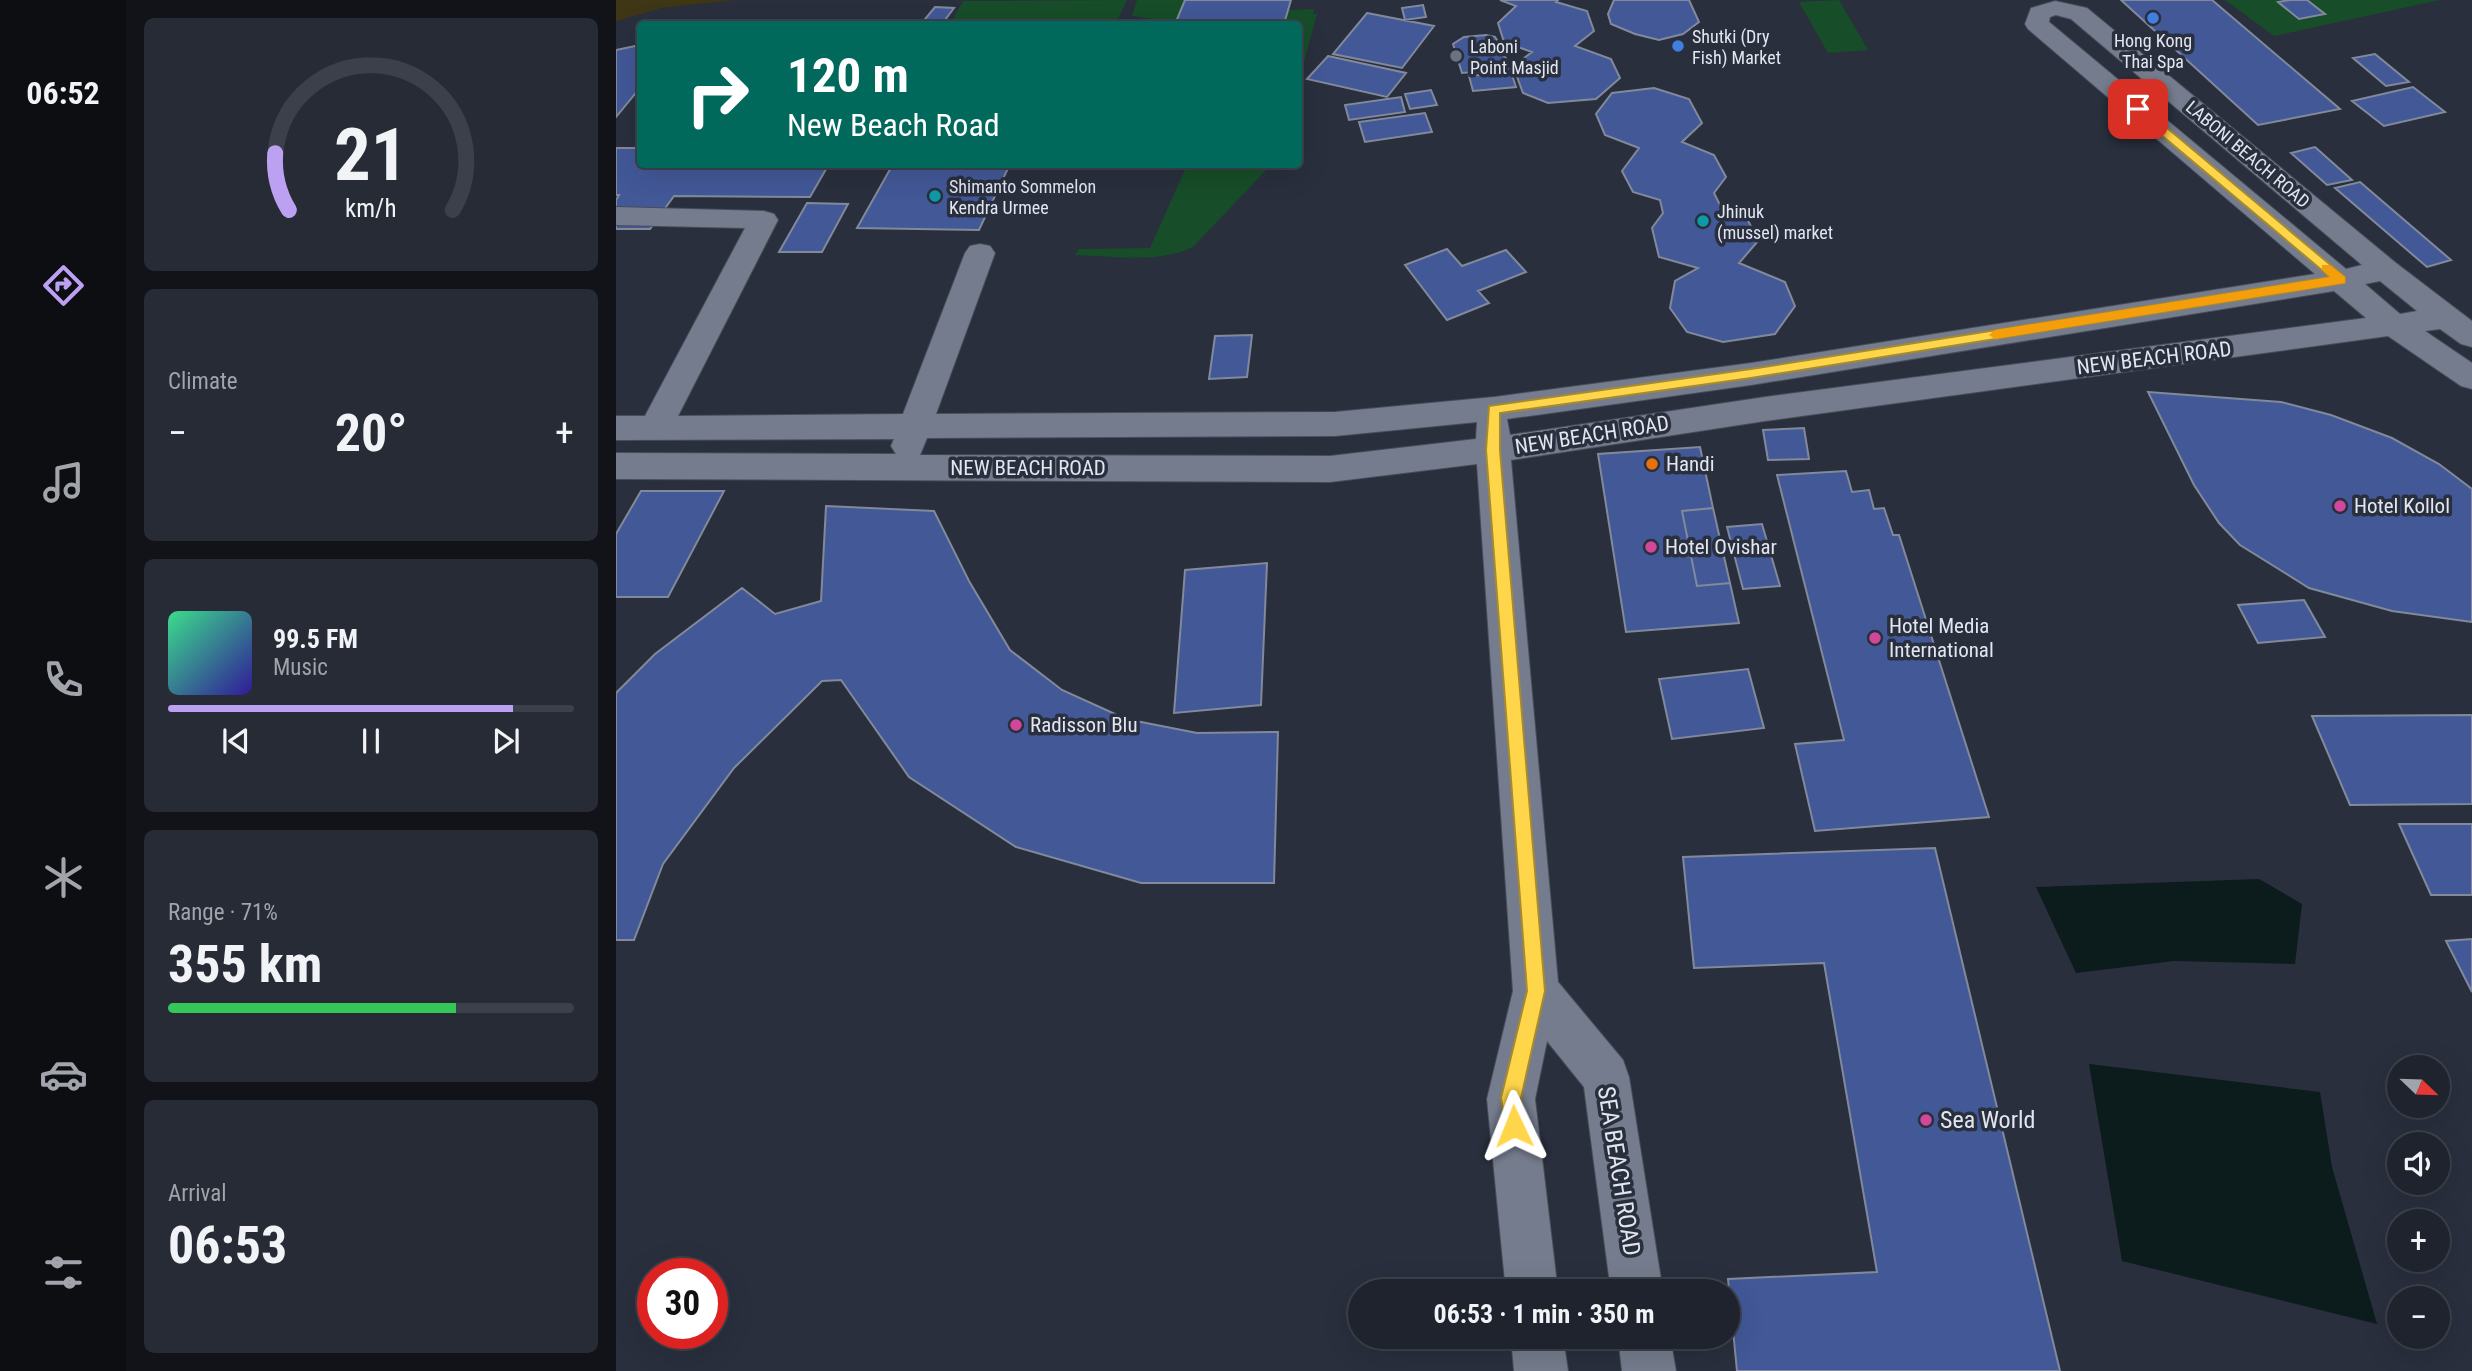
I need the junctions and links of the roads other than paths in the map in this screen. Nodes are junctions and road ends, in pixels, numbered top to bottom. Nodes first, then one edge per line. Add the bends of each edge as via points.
1 (616, 216) edge
2 (980, 253) dead end
3 (2386, 270) junction
4 (2340, 280) junction
5 (2445, 318) junction
6 (2395, 327) junction
7 (2472, 335) edge
8 (2472, 378) edge
9 (1494, 409) junction
10 (918, 425) junction
11 (656, 426) junction
12 (616, 428) edge
13 (1493, 450) junction
14 (616, 466) edge
15 (899, 467) junction
16 (1536, 991) junction
17 (1531, 1279) edge
18 (1635, 1279) edge
19 (1538, 1349) edge
20 (1646, 1349) edge
21 (1541, 1371) edge
22 (1649, 1371) edge

1 - 11 street via 764,220
2 - 10 street
3 - 4 street, NEW BEACH ROAD
3 - 4 street, LABONI BEACH ROAD via 2079,13 2055,8 2039,13 2037,24
3 - 5 street, LABONI BEACH ROAD
4 - 6 street, LABONI BEACH ROAD
4 - 9 street, NEW BEACH ROAD
5 - 6 street, NEW BEACH ROAD
5 - 7 street, LABONI BEACH ROAD
6 - 8 street, LABONI BEACH ROAD
6 - 13 street, NEW BEACH ROAD via 1779,407
9 - 10 street, NEW BEACH ROAD via 1335,424
9 - 13 street
10 - 11 street, NEW BEACH ROAD
10 - 15 street
11 - 12 street, NEW BEACH ROAD
13 - 15 street, NEW BEACH ROAD via 1330,469
13 - 16 street
14 - 15 street, NEW BEACH ROAD
16 - 17 street via 1511,1098
16 - 18 street, SEA BEACH ROAD via 1606,1077
19 - 21 street
20 - 22 street

